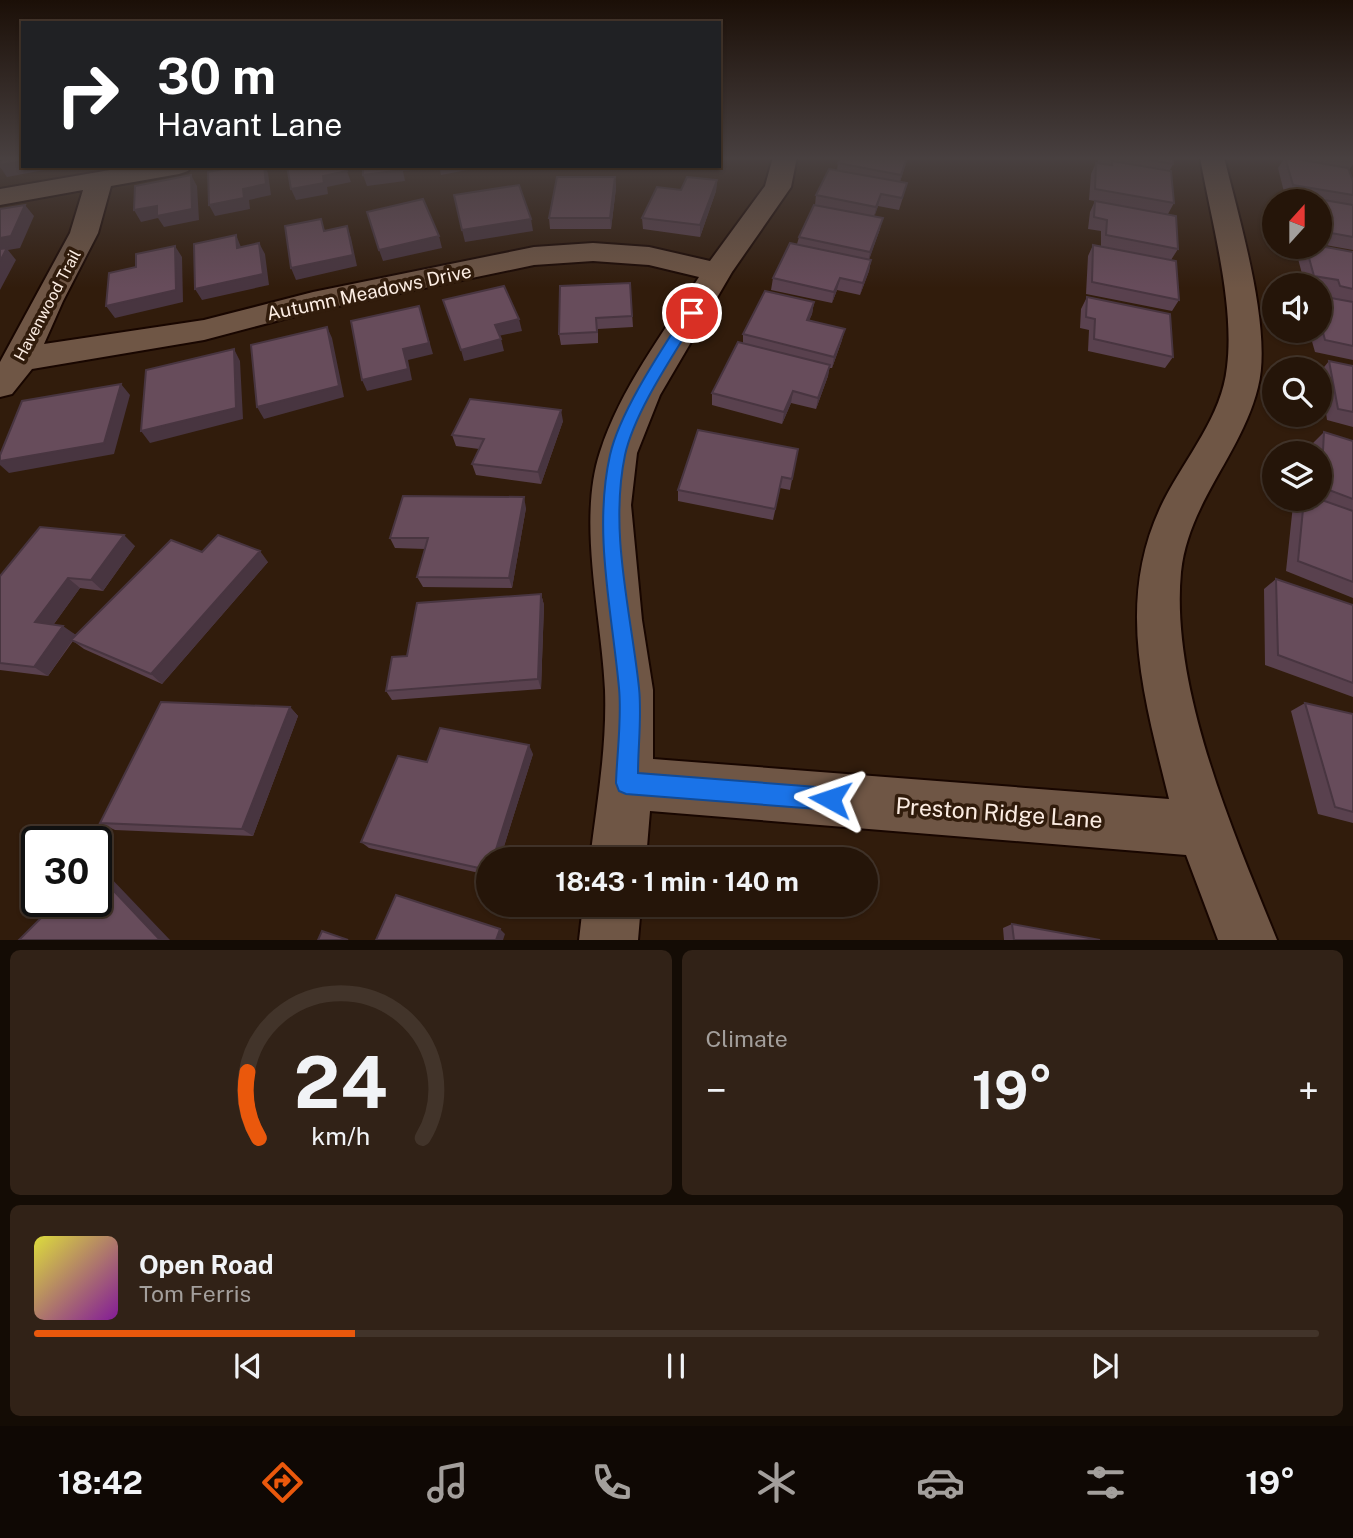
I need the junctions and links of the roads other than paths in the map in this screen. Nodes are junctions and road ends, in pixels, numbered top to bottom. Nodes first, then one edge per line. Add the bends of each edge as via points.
1 (93, 201) edge
2 (768, 201) edge
3 (1220, 201) edge
4 (717, 272) junction
5 (21, 359) junction
6 (0, 385) edge
7 (626, 783) junction
8 (1205, 829) junction
9 (619, 847) edge
10 (611, 917) edge
11 (608, 940) edge
12 (1248, 940) edge

1 - 5 street, Havenwood Trail via 84,233
2 - 4 street
3 - 8 street via 1238,298 1242,384 1174,524 1160,569 1157,618 1164,681
4 - 5 street, Autumn Meadows Drive via 649,256 593,252 534,256 204,330
4 - 7 street via 642,395 618,453 611,505 629,690
5 - 6 street, Havenwood Trail
7 - 8 street, Preston Ridge Lane
7 - 9 street
8 - 12 street
10 - 11 street

